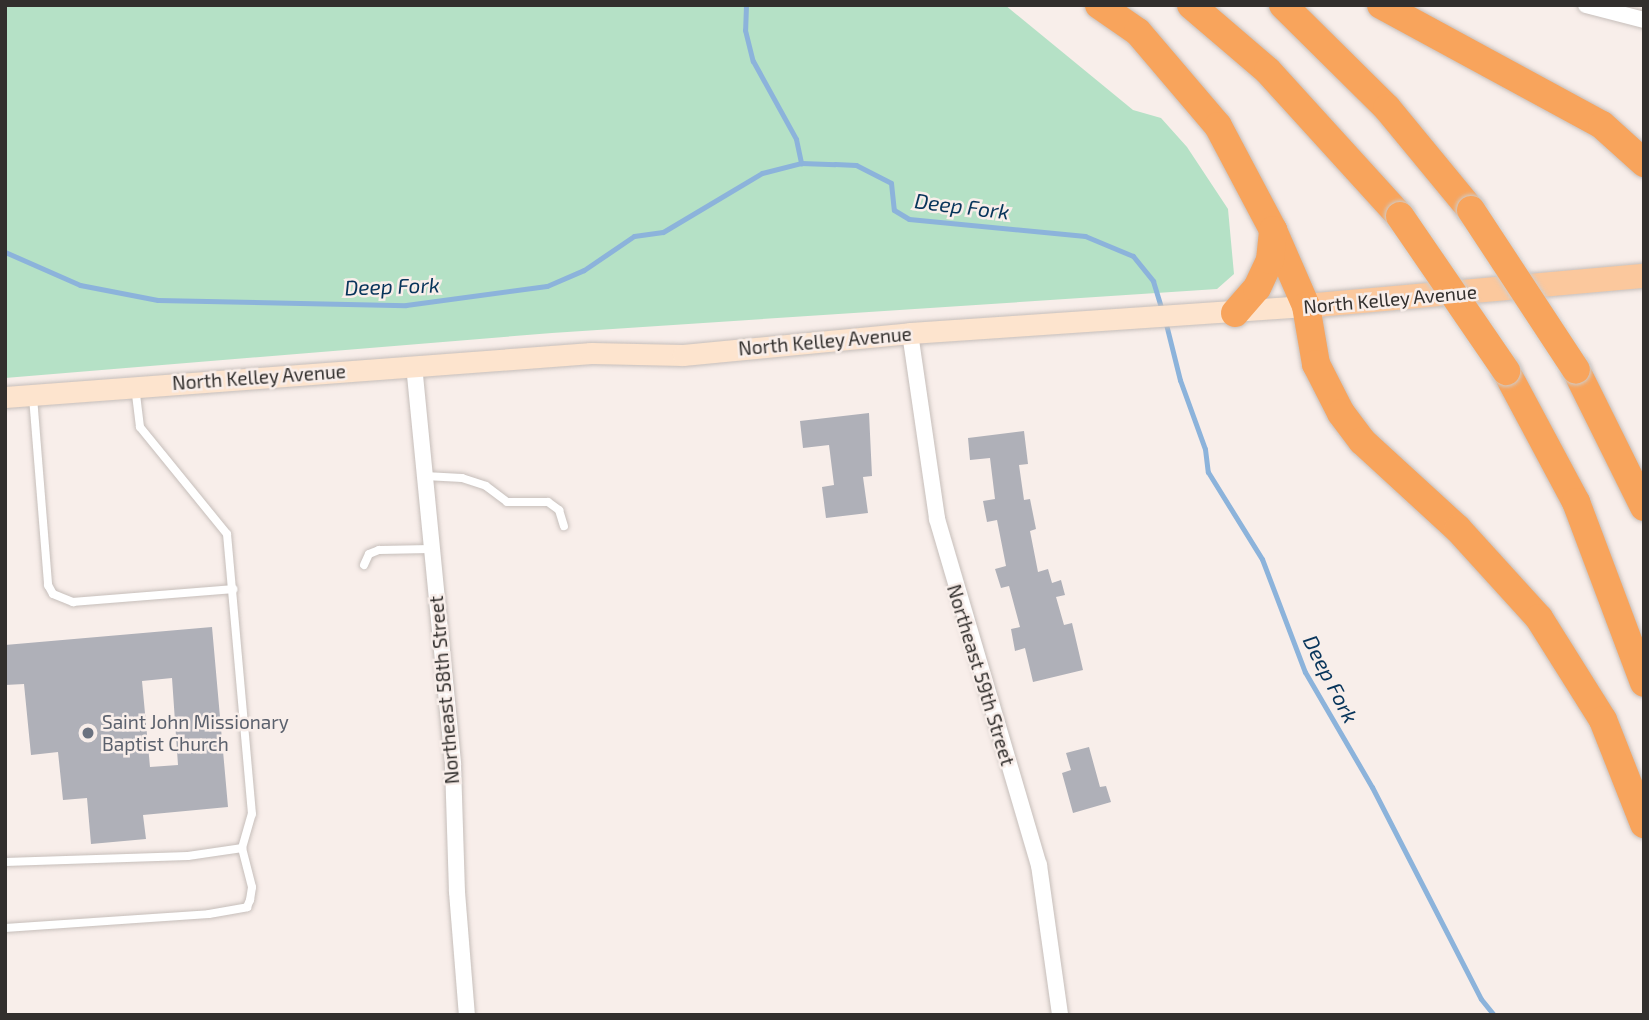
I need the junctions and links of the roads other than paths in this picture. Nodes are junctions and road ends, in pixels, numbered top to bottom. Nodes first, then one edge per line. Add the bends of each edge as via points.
1 (1099, 5) edge
2 (1191, 5) edge
3 (1283, 5) edge
4 (1381, 5) edge
5 (1586, 5) edge
6 (1644, 20) edge
7 (1644, 163) edge
8 (1273, 230) junction
9 (1644, 276) edge
10 (1306, 306) junction
11 (1236, 313) junction
12 (910, 333) junction
13 (414, 365) junction
14 (135, 386) junction
15 (33, 394) junction
16 (5, 397) edge
17 (425, 476) junction
18 (1644, 507) edge
19 (564, 526) dead end
20 (431, 549) junction
21 (364, 565) dead end
22 (233, 589) junction
23 (1644, 683) edge
24 (1644, 824) edge
25 (242, 848) junction
26 (5, 862) edge
27 (5, 928) edge
28 (467, 1015) edge
29 (1060, 1015) edge

1 - 8 highway via 1138,32 1218,126
2 - 23 highway, bridge via 1268,71 1400,216 1506,370 1576,502
3 - 18 highway, bridge via 1387,108 1471,210 1576,370
4 - 7 highway via 1602,125
5 - 6 street
8 - 10 highway
8 - 11 highway via 1270,260 1257,288
9 - 10 main road, North Kelley Avenue
10 - 11 street, North Kelley Avenue
10 - 24 highway via 1316,364 1341,413 1362,441 1458,529 1539,618 1603,720
11 - 12 street, North Kelley Avenue
12 - 13 street, North Kelley Avenue via 683,355 591,353
12 - 29 street, Northeast 59th Street via 937,519 1039,865
13 - 14 street, North Kelley Avenue
13 - 17 street, Northeast 58th Street
14 - 15 street, North Kelley Avenue
14 - 22 lane via 140,426 227,534
15 - 16 street, North Kelley Avenue
15 - 22 lane via 48,585 53,594 73,602
17 - 19 lane via 462,478 486,486 507,502 548,502 559,510
17 - 20 street, Northeast 58th Street
20 - 21 lane via 379,550 369,554
20 - 28 street, Northeast 58th Street via 453,765
22 - 25 lane via 252,814
25 - 26 lane via 188,856
25 - 27 lane via 252,887 247,907 209,914

